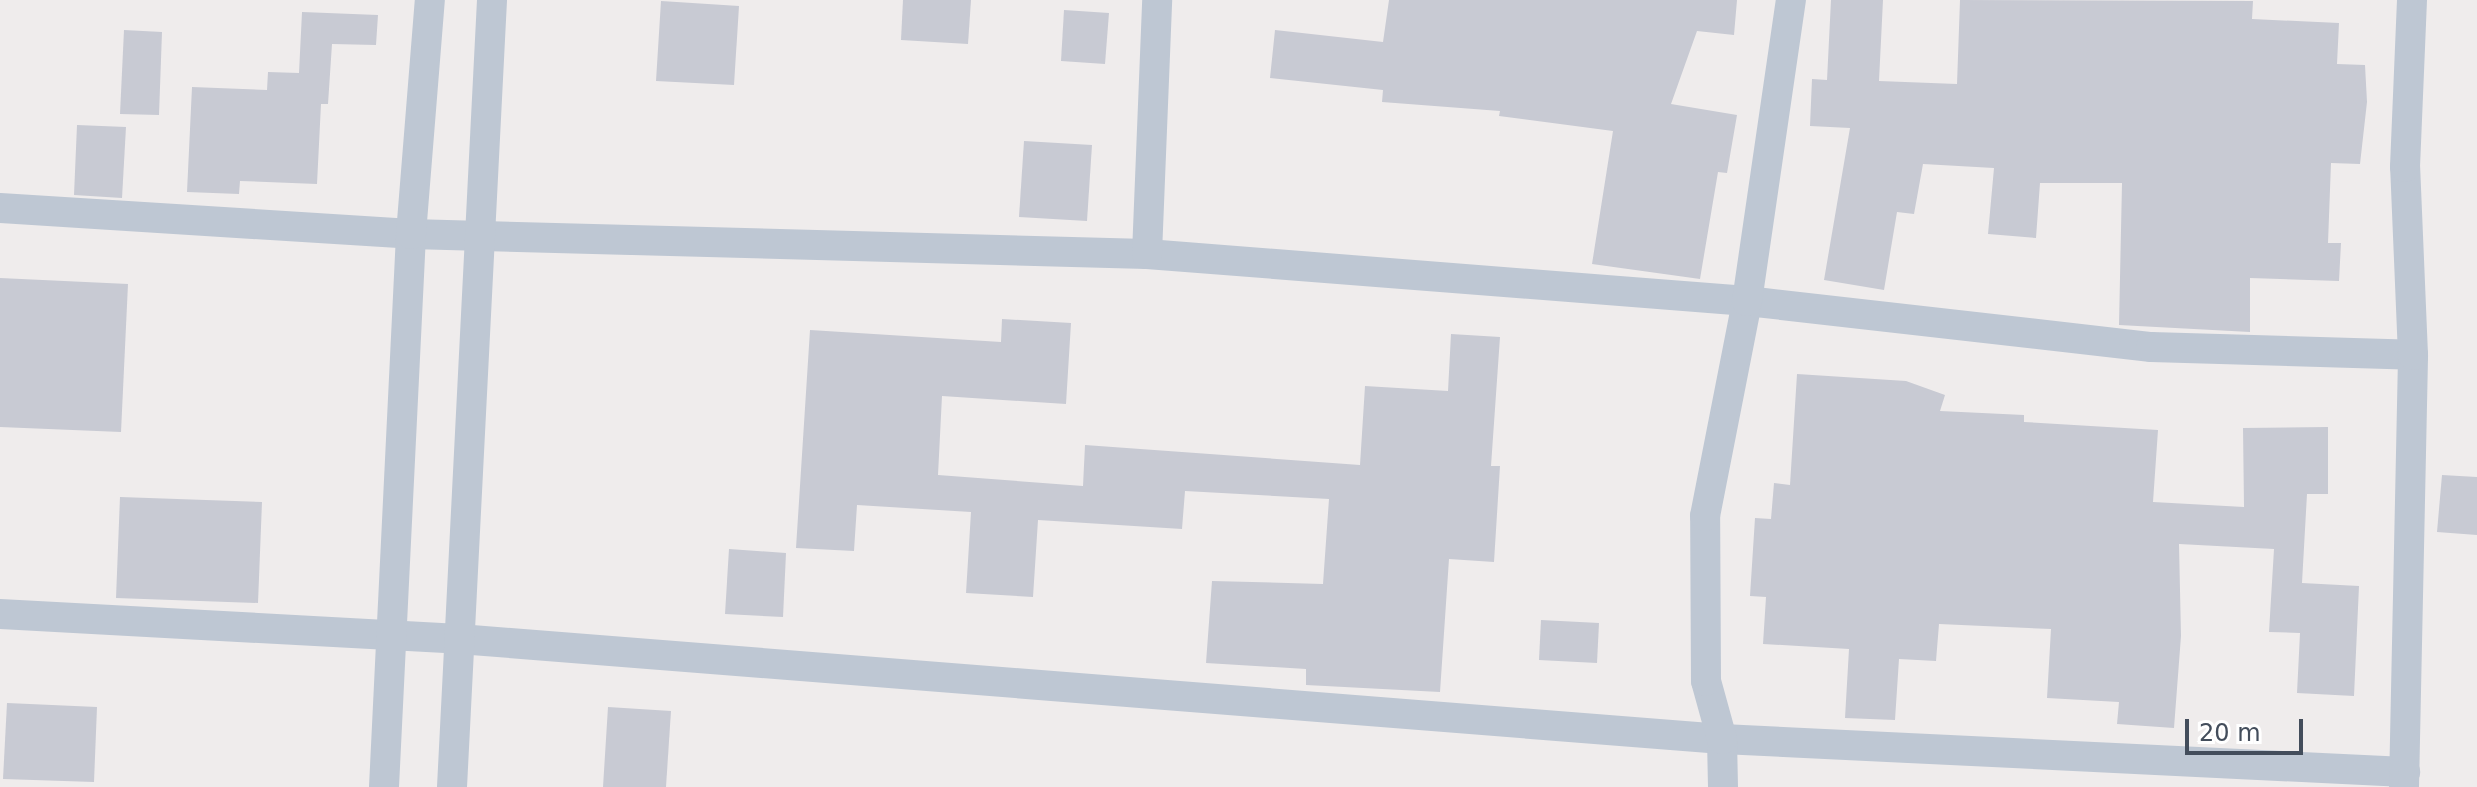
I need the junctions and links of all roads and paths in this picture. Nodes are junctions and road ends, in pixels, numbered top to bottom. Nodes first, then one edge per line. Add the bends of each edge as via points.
1 (430, 0) edge
2 (492, 0) edge
3 (1157, 0) edge
4 (1791, 0) edge
5 (2412, 0) edge
6 (0, 208) edge
7 (411, 234) junction
8 (479, 236) junction
9 (1147, 254) junction
10 (1747, 301) junction
11 (2413, 355) junction
12 (0, 614) edge
13 (392, 636) junction
14 (459, 639) junction
15 (1722, 739) junction
16 (2405, 780) edge
17 (384, 787) edge
18 (452, 787) edge
19 (1723, 787) edge

1 - 7 street
2 - 8 street
3 - 9 street
4 - 10 street
5 - 11 street via 2405,167
6 - 7 street
7 - 8 street
7 - 13 street
8 - 9 street
8 - 14 street
9 - 10 street
10 - 11 street via 2151,347
10 - 15 street via 1705,516 1706,681
11 - 16 street
12 - 13 street
13 - 14 street
13 - 17 street
14 - 15 street
14 - 18 street
15 - 16 street
15 - 19 street

